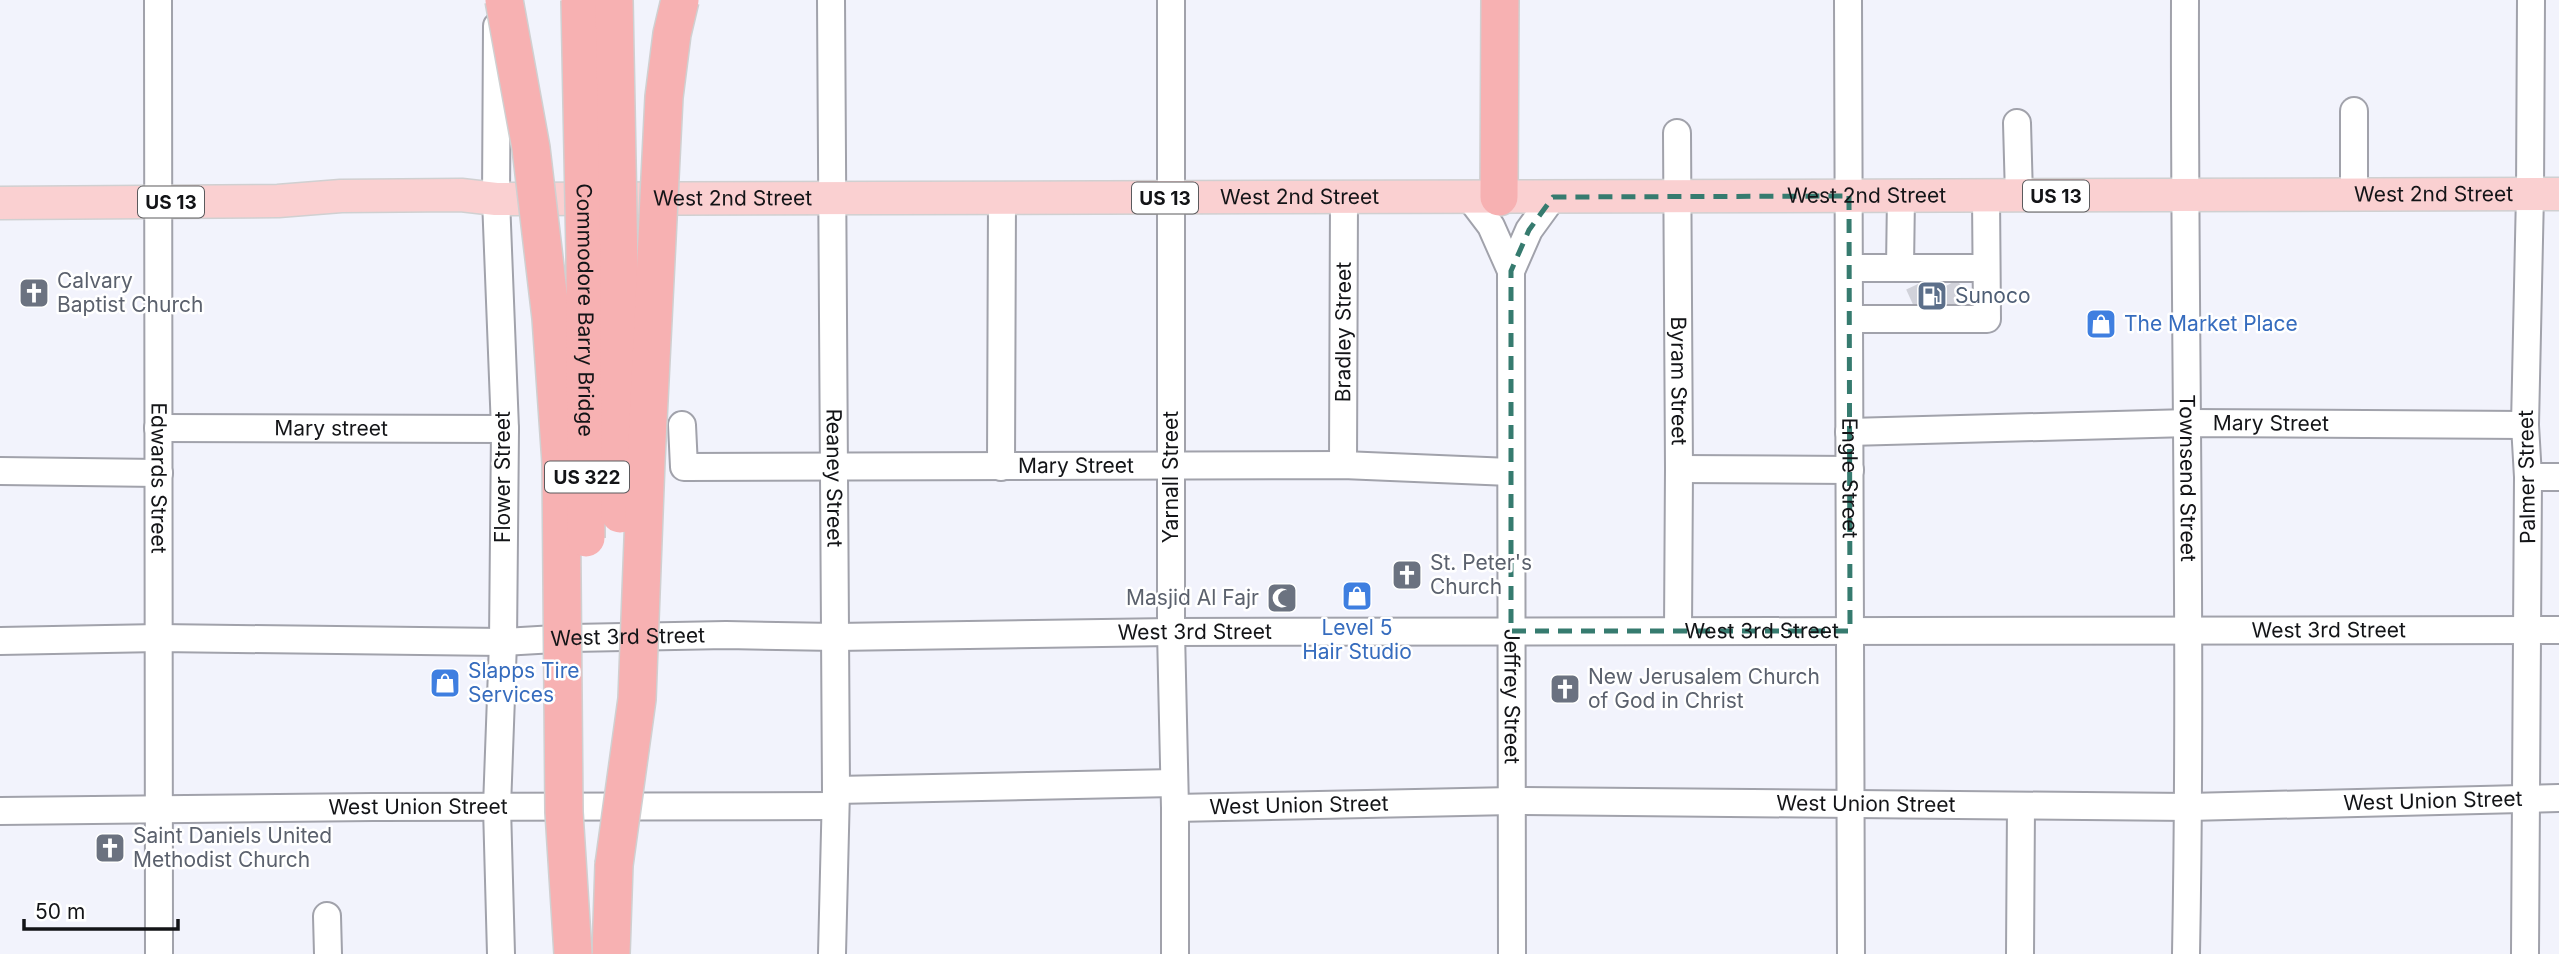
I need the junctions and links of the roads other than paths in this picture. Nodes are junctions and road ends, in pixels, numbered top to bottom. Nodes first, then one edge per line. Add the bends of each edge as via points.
1 (158, 0) edge
2 (497, 0) edge
3 (504, 0) edge
4 (580, 0) edge
5 (614, 0) edge
6 (680, 0) edge
7 (831, 0) edge
8 (1171, 0) edge
9 (1500, 0) edge
10 (1848, 0) edge
11 (2185, 0) edge
12 (2531, 0) edge
13 (2354, 111) dead end
14 (2017, 123) dead end
15 (1677, 133) dead end
16 (2545, 194) edge
17 (2185, 195) junction
18 (2354, 195) junction
19 (1849, 196) junction
20 (1901, 196) junction
21 (1986, 196) junction
22 (2019, 196) junction
23 (1484, 197) junction
24 (1552, 197) junction
25 (1675, 197) junction
26 (832, 198) junction
27 (1002, 198) junction
28 (1171, 198) junction
29 (1344, 198) junction
30 (496, 199) junction
31 (157, 202) junction
32 (0, 203) edge
33 (1849, 268) junction
34 (1986, 268) junction
35 (1511, 271) junction
36 (1932, 291) junction
37 (1849, 319) junction
38 (2189, 423) junction
39 (682, 425) dead end
40 (2525, 425) junction
41 (158, 428) junction
42 (505, 429) junction
43 (1849, 432) junction
44 (1343, 465) junction
45 (834, 466) junction
46 (1001, 467) junction
47 (1172, 467) junction
48 (1679, 468) junction
49 (1850, 470) junction
50 (0, 471) edge
51 (1510, 472) junction
52 (159, 473) junction
53 (2528, 477) junction
54 (2559, 477) edge
55 (2528, 630) junction
56 (2559, 630) edge
57 (1511, 631) junction
58 (1678, 631) junction
59 (1850, 631) junction
60 (2188, 631) junction
61 (1171, 632) junction
62 (836, 637) junction
63 (159, 638) junction
64 (0, 641) edge
65 (503, 642) junction
66 (1174, 795) junction
67 (835, 798) junction
68 (2527, 798) junction
69 (2559, 798) edge
70 (1512, 801) junction
71 (1851, 805) junction
72 (2021, 806) junction
73 (497, 807) junction
74 (2189, 807) junction
75 (158, 809) junction
76 (0, 811) edge
77 (614, 865) junction
78 (327, 916) dead end
79 (159, 954) edge
80 (328, 954) edge
81 (501, 954) edge
82 (575, 954) edge
83 (611, 954) edge
84 (832, 954) edge
85 (1175, 954) edge
86 (1512, 954) edge
87 (1851, 954) edge
88 (2020, 954) edge
89 (2186, 954) edge
90 (2525, 954) edge

1 - 31 street, Edwards Street
2 - 30 street, Flower Street
3 - 82 highway, bridge via 531,148 551,318 561,463 564,812
4 - 82 highway, Commodore Barry Bridge / US 322, bridge via 587,487
5 - 77 highway, Commodore Barry Bridge / US 322, bridge via 620,415
6 - 77 highway, bridge via 664,97 637,699
7 - 26 street, Reaney Street
8 - 28 street, Yarnall Street
9 - 23 highway
10 - 19 street, Engle Street
11 - 17 street, Townsend Street
12 - 16 street, Palmer Street
13 - 18 street
14 - 22 street
15 - 25 street, Byram Street
16 - 18 main road, West 2nd Street / US 13
16 - 40 street, Palmer Street
17 - 18 main road, West 2nd Street / US 13
17 - 22 main road, West 2nd Street / US 13
17 - 38 street, Townsend Street
19 - 20 main road, West 2nd Street / US 13
19 - 25 main road, West 2nd Street / US 13
19 - 33 street, Engle Street
20 - 21 main road, West 2nd Street / US 13
20 - 36 street
21 - 22 main road, West 2nd Street / US 13
21 - 34 street
23 - 24 main road, West 2nd Street / US 13
23 - 29 main road, West 2nd Street / US 13
23 - 35 street
24 - 25 main road, West 2nd Street / US 13
24 - 35 street via 1529,230
25 - 48 street, Byram Street
26 - 27 main road, West 2nd Street / US 13
26 - 30 main road, West 2nd Street / US 13
26 - 45 street, Reaney Street
27 - 28 main road, West 2nd Street / US 13
27 - 46 street
28 - 29 main road, West 2nd Street / US 13
28 - 47 street, Yarnall Street
29 - 44 street, Bradley Street
30 - 31 main road, West 2nd Street / US 13 via 341,195 278,201
30 - 42 street, Flower Street
31 - 32 main road, West 2nd Street / US 13
31 - 41 street, Edwards Street
33 - 36 street
33 - 37 street, Engle Street
34 - 36 street
34 - 36 street via 1987,318
35 - 51 street, Jeffrey Street
36 - 37 street
37 - 43 street, Engle Street
38 - 40 street, Mary Street
38 - 43 street, Mary Street
38 - 60 street, Townsend Street
39 - 45 street, Mary Street via 684,467
40 - 53 street, Palmer Street
41 - 42 street, Mary street
41 - 52 street, Edwards Street
42 - 65 street, Flower Street
43 - 49 street, Engle Street
44 - 47 street, Mary Street
44 - 51 street, Mary Street
45 - 46 street, Mary Street
45 - 62 street, Reaney Street
46 - 47 street, Mary Street
47 - 61 street, Yarnall Street
48 - 49 street
48 - 58 street, Byram Street
49 - 59 street, Engle Street
50 - 52 street
51 - 57 street, Jeffrey Street
52 - 63 street, Edwards Street
53 - 54 street
53 - 55 street, Palmer Street
55 - 56 street, West 3rd Street
55 - 60 street, West 3rd Street
55 - 68 street, Palmer Street
57 - 58 street, West 3rd Street
57 - 61 street, West 3rd Street
57 - 70 street, Jeffrey Street
58 - 59 street, West 3rd Street
59 - 60 street, West 3rd Street
59 - 71 street, Engle Street
60 - 74 street, Townsend Street
61 - 62 street, West 3rd Street
61 - 66 street, Yarnall Street
62 - 65 street, West 3rd Street
62 - 67 street, Reaney Street
63 - 64 street, West 3rd Street
63 - 65 street, West 3rd Street
63 - 75 street, Edwards Street
65 - 73 street, Flower Street
66 - 67 street, West Union Street
66 - 70 street, West Union Street
66 - 85 street, Yarnall Street
67 - 73 street, West Union Street
67 - 84 street, Reaney Street
68 - 69 street, West Union Street
68 - 74 street, West Union Street
68 - 90 street, Palmer Street
70 - 71 street, West Union Street
70 - 86 street, Jeffrey Street
71 - 72 street, West Union Street
71 - 87 street, Engle Street
72 - 74 street, West Union Street
72 - 88 street
73 - 75 street, West Union Street
73 - 81 street, Flower Street
74 - 89 street, Townsend Street
75 - 76 street, West Union Street
75 - 79 street, Edwards Street
77 - 83 highway, Commodore Barry Bridge / US 322
78 - 80 street

